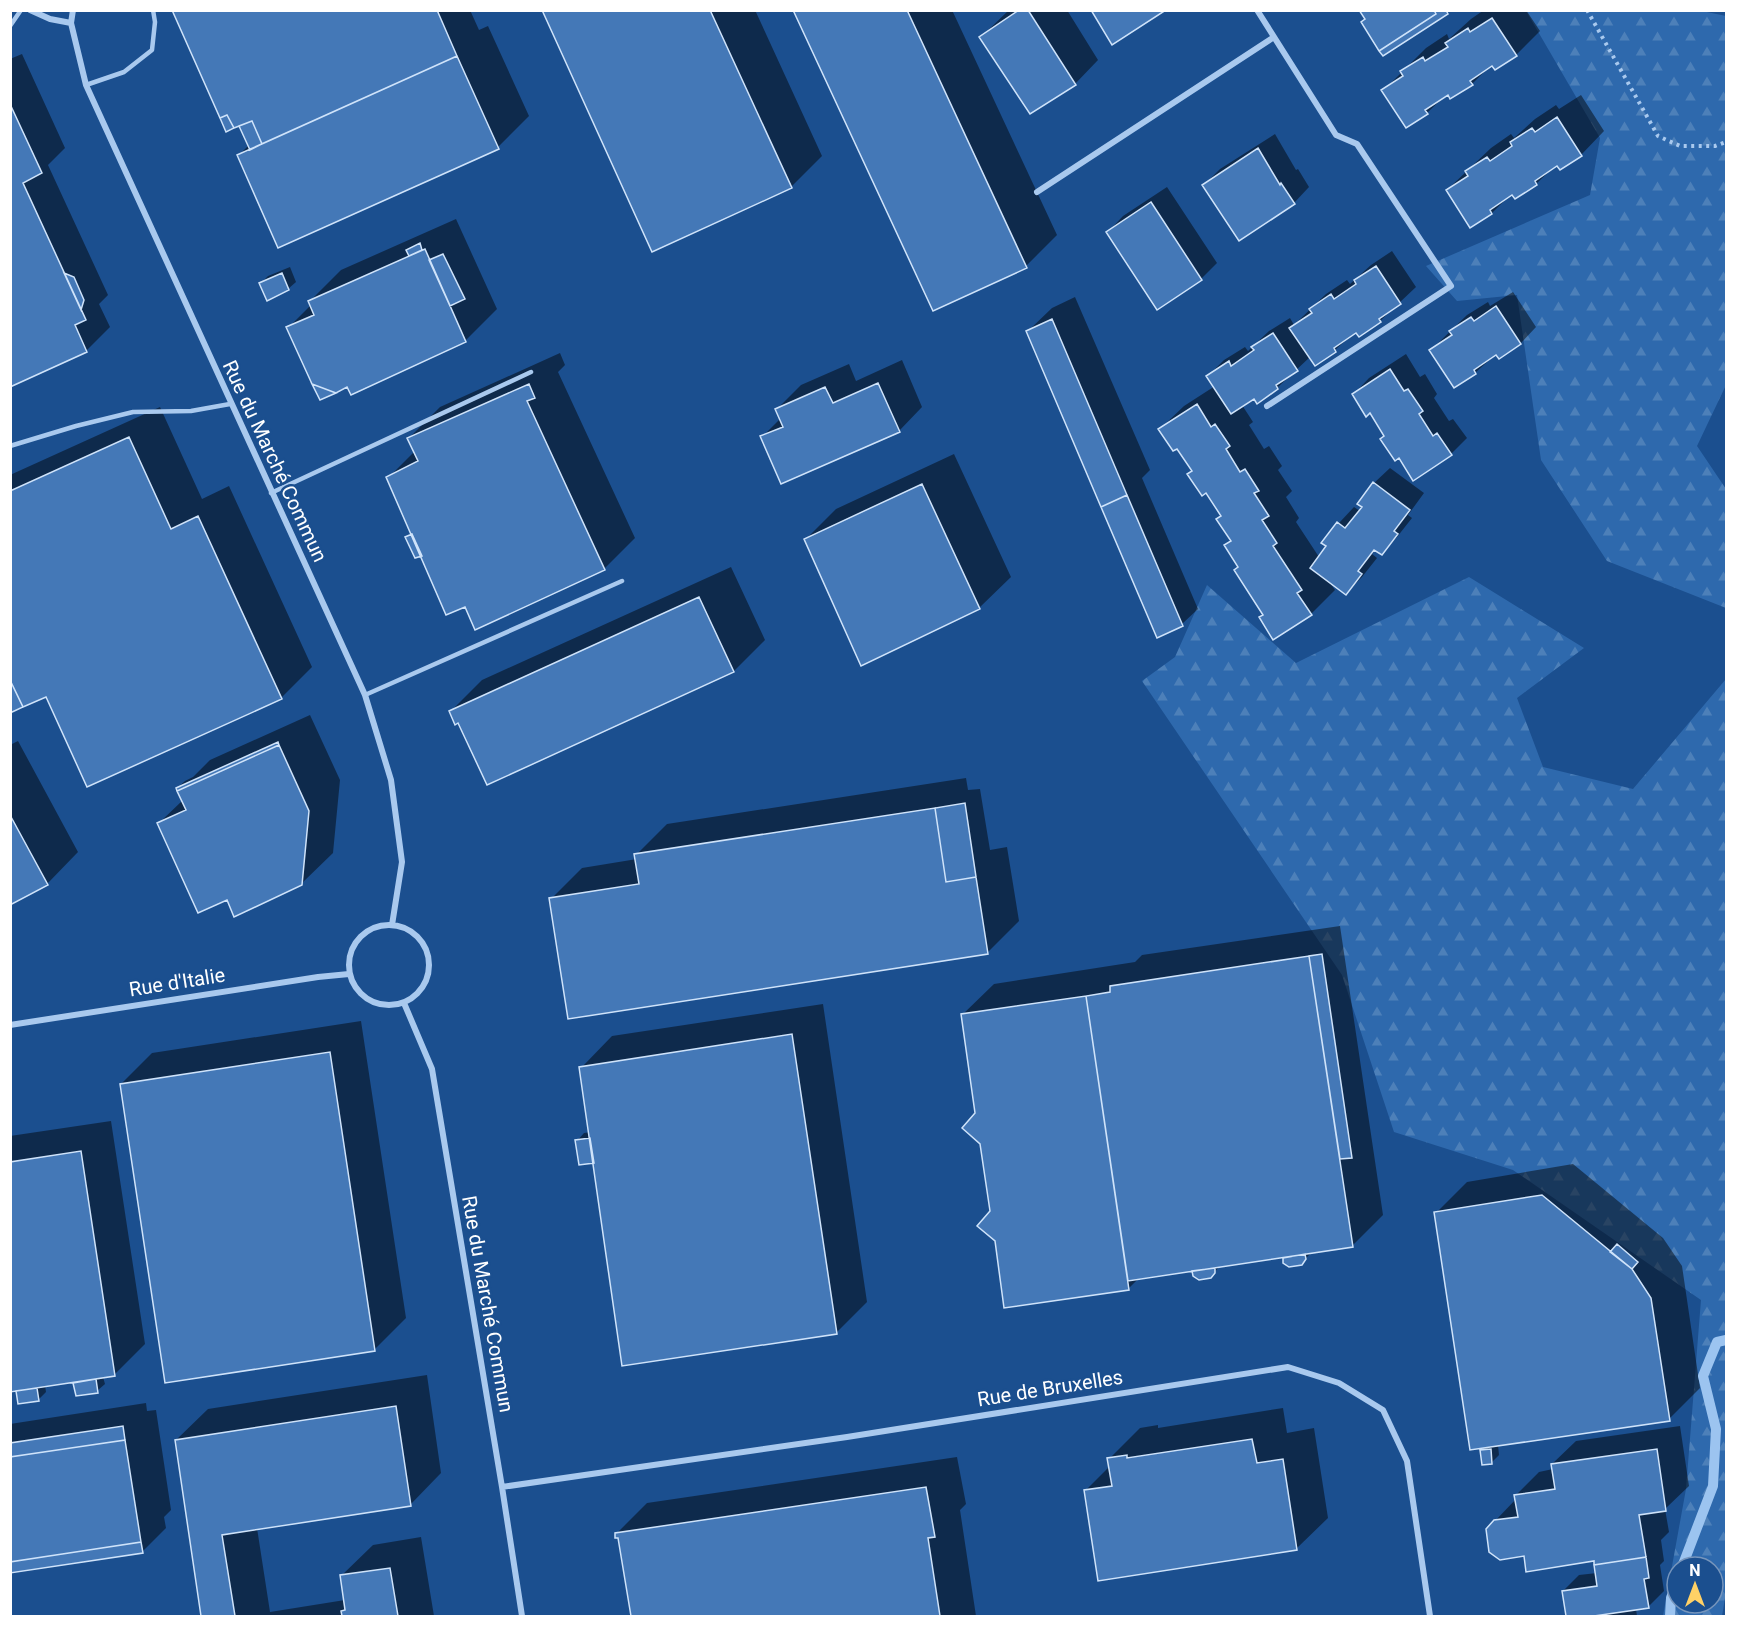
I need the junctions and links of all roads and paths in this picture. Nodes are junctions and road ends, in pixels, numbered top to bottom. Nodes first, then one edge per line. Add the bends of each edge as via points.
1 (21, 10) edge
2 (30, 10) edge
3 (73, 10) edge
4 (153, 10) edge
5 (1257, 10) edge
6 (1587, 10) edge
7 (71, 23) junction
8 (10, 26) edge
9 (1274, 37) junction
10 (86, 85) junction
11 (1726, 142) edge
12 (1038, 192) dead end
13 (531, 372) dead end
14 (230, 404) junction
15 (1267, 406) dead end
16 (10, 446) edge
17 (271, 494) junction
18 (622, 581) dead end
19 (365, 695) junction
20 (392, 925) junction
21 (349, 974) junction
22 (404, 1003) junction
23 (10, 1025) edge
24 (502, 1487) junction
25 (522, 1617) edge
26 (1430, 1617) edge

1 - 8 lane
2 - 7 street
3 - 7 street
4 - 10 lane via 152,50 124,72
5 - 9 street
6 - 11 path via 1659,136 1680,146 1715,146
7 - 10 street, Rue du Marché Commun
9 - 12 street
9 - 15 street via 1336,135 1357,144 1451,286
10 - 14 street, Rue du Marché Commun
13 - 17 lane
14 - 16 lane via 191,411 133,412
14 - 17 street, Rue du Marché Commun
17 - 19 street, Rue du Marché Commun
18 - 19 lane
19 - 20 street, Rue du Marché Commun via 391,780 402,862
20 - 21 street via 368,930 358,939 350,956
20 - 22 street via 417,936 429,959 424,986
21 - 22 street via 364,998 390,1006
21 - 23 street, Rue d'Italie
22 - 24 street, Rue du Marché Commun via 432,1069
24 - 25 street, Rue du Marché Commun
24 - 26 street, Rue de Bruxelles via 1288,1367 1339,1383 1383,1410 1407,1461

